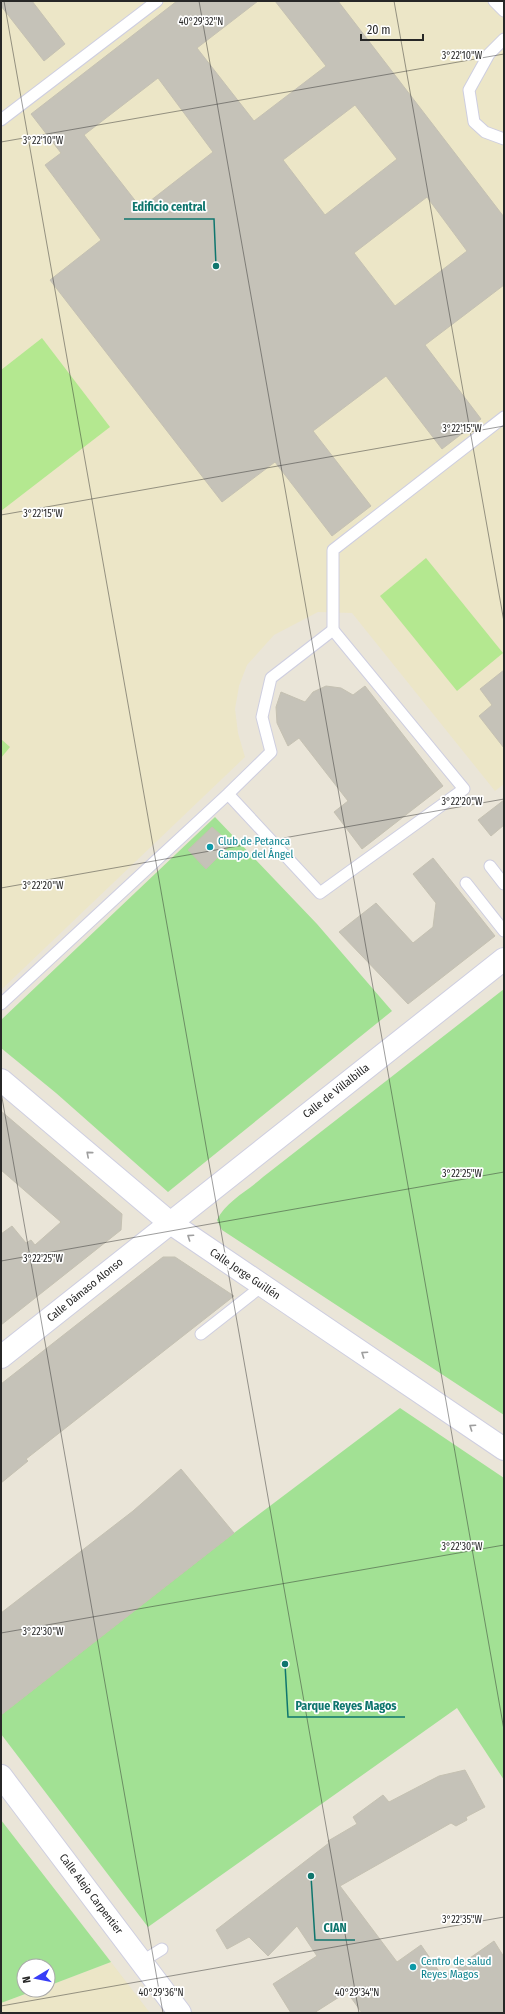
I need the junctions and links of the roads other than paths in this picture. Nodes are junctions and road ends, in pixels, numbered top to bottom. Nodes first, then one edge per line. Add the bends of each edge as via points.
1 (157, 1) edge
2 (494, 1) edge
3 (504, 11) edge
4 (504, 39) edge
5 (1, 120) edge
6 (504, 138) edge
7 (504, 417) edge
8 (333, 630) junction
9 (228, 794) junction
10 (490, 866) dead end
11 (466, 883) dead end
12 (504, 884) edge
13 (504, 931) edge
14 (504, 959) edge
15 (1, 1004) edge
16 (1, 1080) edge
17 (169, 1222) junction
18 (262, 1286) junction
19 (201, 1334) dead end
20 (1, 1357) edge
21 (504, 1449) edge
22 (1, 1776) edge
23 (162, 1949) dead end
24 (141, 1962) junction
25 (180, 2013) edge

1 - 5 lane
2 - 3 lane
4 - 6 lane via 489,54 469,90 474,122 485,132
7 - 8 lane via 333,550
8 - 9 lane via 271,678 262,717 271,752
8 - 9 lane via 464,790 320,893
9 - 15 lane
10 - 12 lane
11 - 13 lane
14 - 17 street, Calle de Villalbilla
17 -> 16 street, Calle Jorge Guillén
18 -> 17 street, Calle Jorge Guillén
17 - 20 street, Calle Dámaso Alonso
18 - 19 lane
21 -> 18 street, Calle Jorge Guillén
22 - 24 street, Calle Alejo Carpentier
23 - 24 lane
24 - 25 street, Calle Alejo Carpentier

